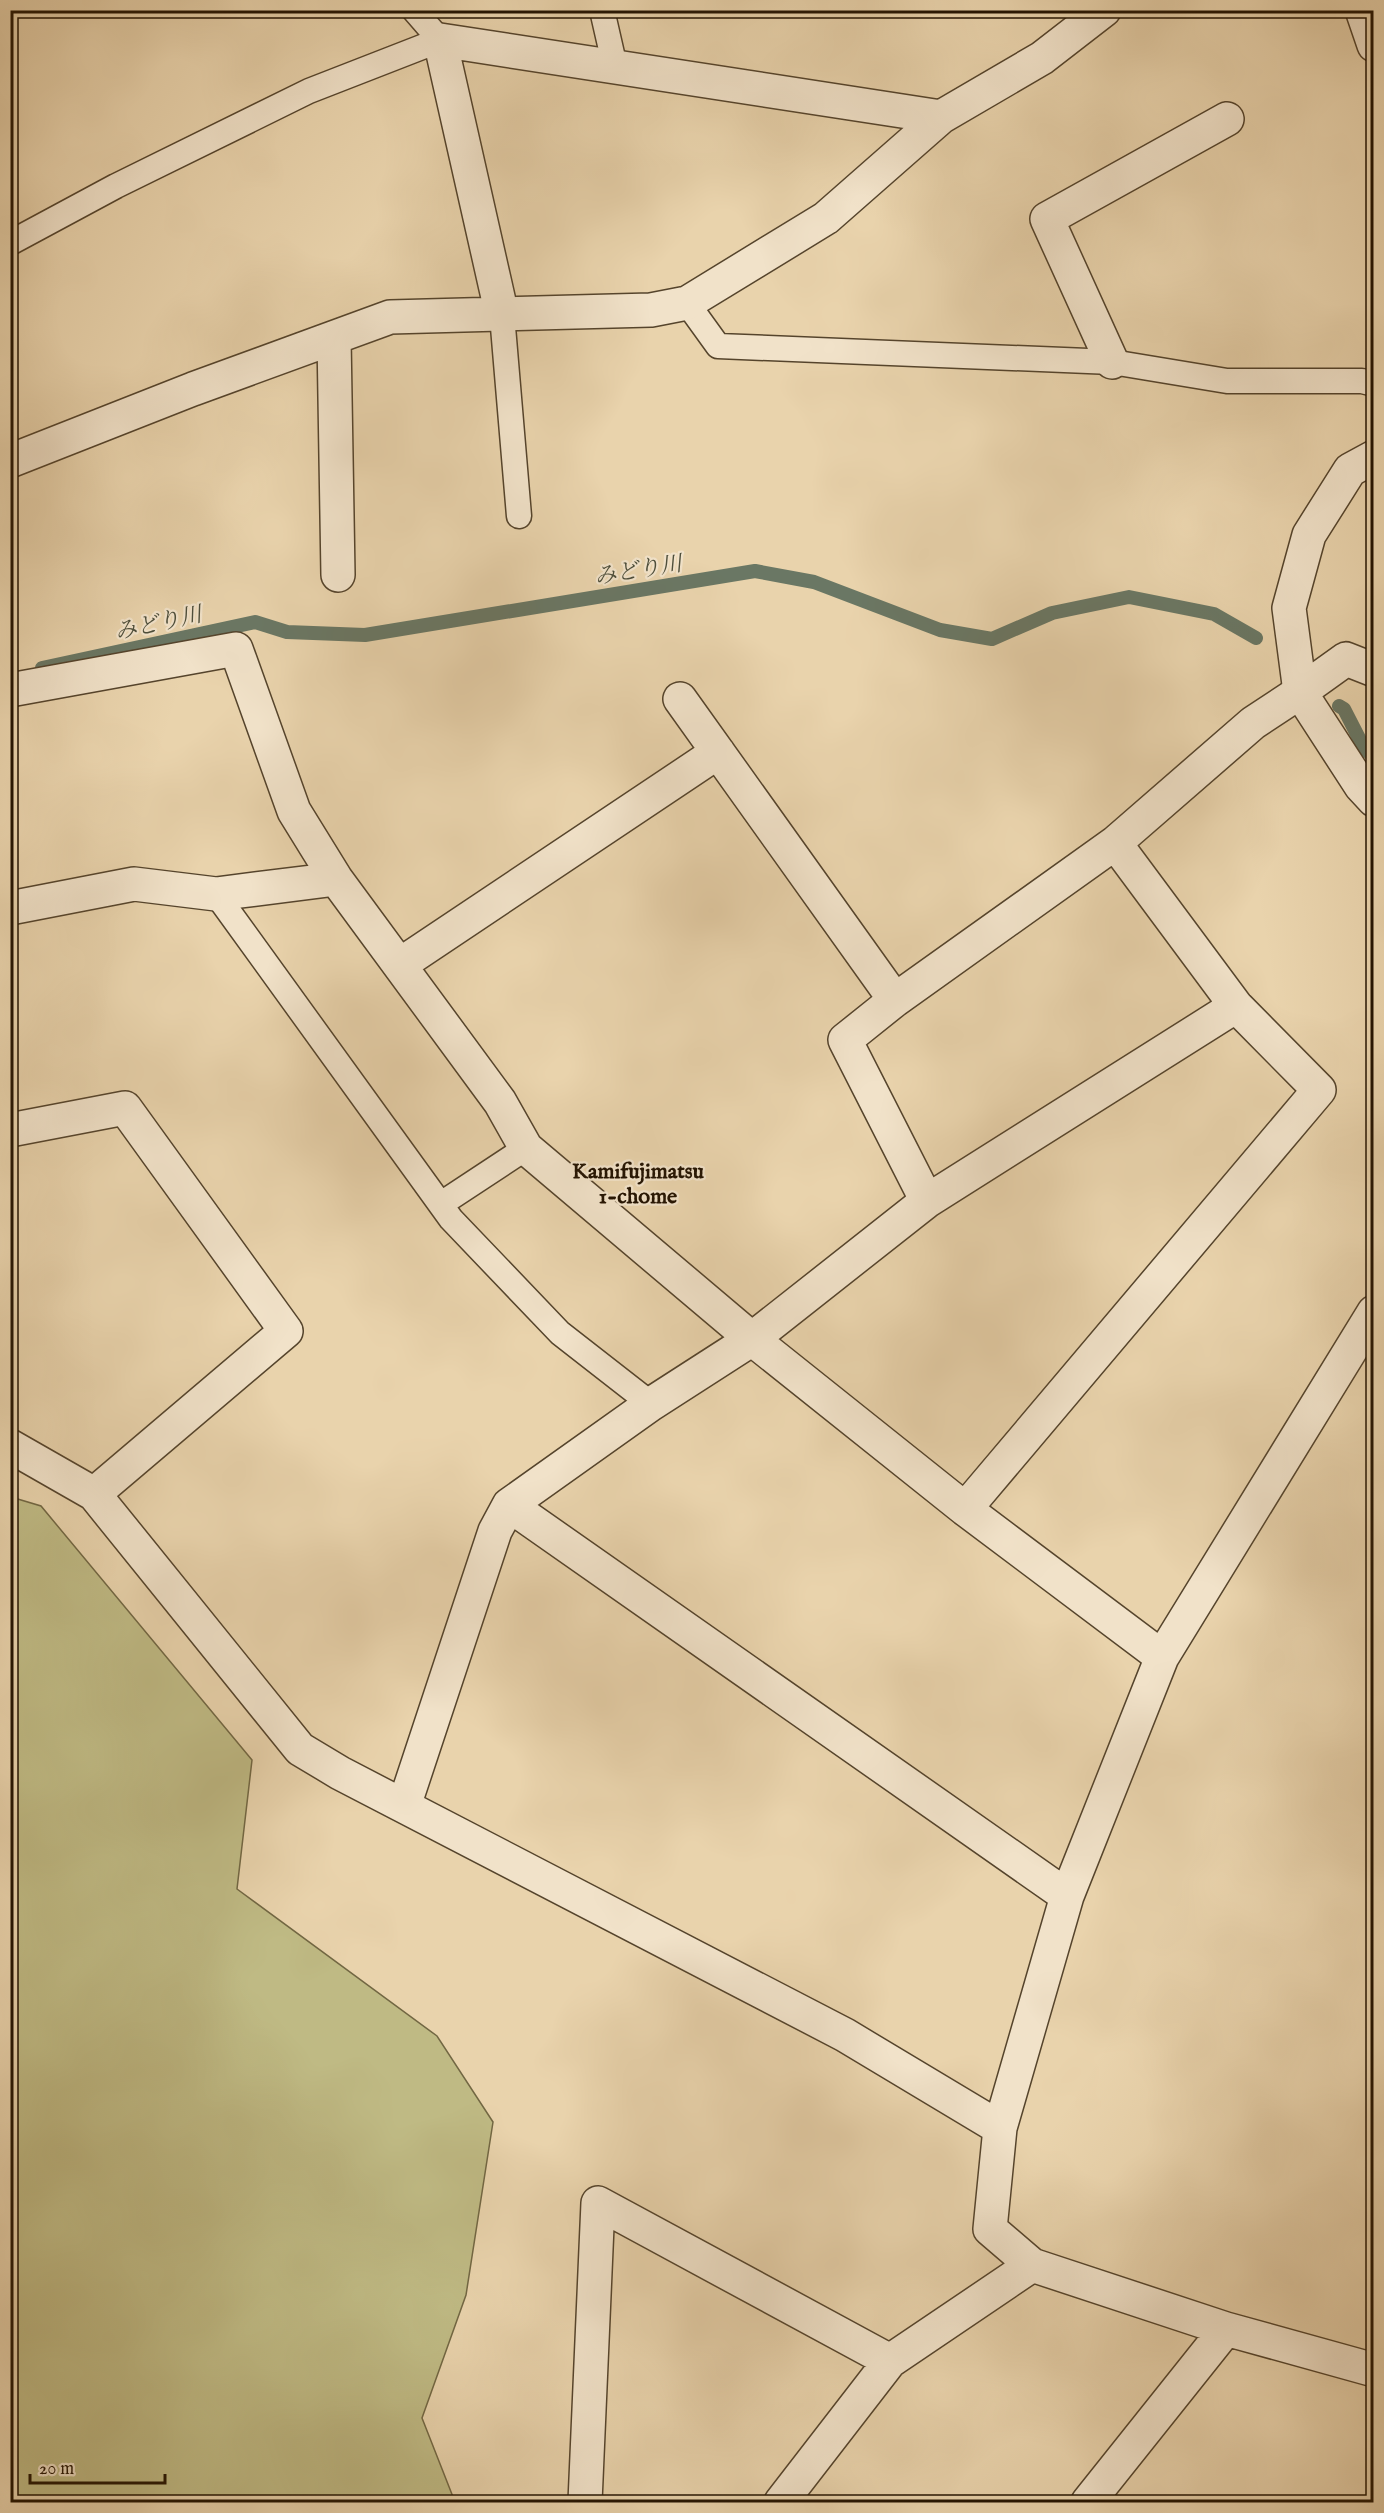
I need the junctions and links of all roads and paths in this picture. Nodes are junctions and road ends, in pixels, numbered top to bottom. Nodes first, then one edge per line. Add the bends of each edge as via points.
1 (414, 10) edge
2 (602, 10) edge
3 (1104, 10) edge
4 (1362, 10) edge
5 (440, 40) junction
6 (1374, 45) edge
7 (615, 67) junction
8 (941, 117) junction
9 (1227, 119) dead end
10 (10, 243) edge
11 (687, 303) junction
12 (502, 315) junction
13 (334, 338) junction
14 (1112, 362) junction
15 (1374, 384) edge
16 (1374, 457) edge
17 (10, 461) edge
18 (519, 516) dead end
19 (338, 575) dead end
20 (1374, 670) edge
21 (10, 690) edge
22 (1300, 692) junction
23 (680, 699) dead end
24 (718, 752) junction
25 (1374, 800) edge
26 (1115, 843) junction
27 (336, 879) junction
28 (216, 894) junction
29 (10, 908) edge
30 (400, 964) junction
31 (895, 1000) junction
32 (1236, 1006) junction
33 (10, 1130) edge
34 (526, 1148) junction
35 (927, 1201) junction
36 (441, 1204) junction
37 (1374, 1312) edge
38 (752, 1340) junction
39 (651, 1404) junction
40 (10, 1446) edge
41 (94, 1494) junction
42 (508, 1505) junction
43 (965, 1509) junction
44 (1162, 1657) junction
45 (404, 1806) junction
46 (1066, 1896) junction
47 (1000, 2128) junction
48 (1032, 2265) junction
49 (1226, 2328) junction
50 (890, 2361) junction
51 (1374, 2370) edge
52 (585, 2502) edge
53 (781, 2502) edge
54 (1088, 2502) edge

1 - 5 lane
2 - 7 lane
3 - 8 street via 1042,58
4 - 6 street
5 - 7 street
5 - 10 lane via 309,91
5 - 12 street
7 - 8 street
8 - 11 street via 826,218
9 - 14 street via 1047,219
11 - 12 street via 651,310
11 - 14 lane via 718,346
12 - 13 street via 390,317
12 - 18 lane
13 - 17 street
13 - 19 street
14 - 15 lane via 1227,381
16 - 22 street via 1350,470 1309,535 1289,608
20 - 22 street via 1346,659
21 - 27 street via 236,649 294,811
22 - 25 street
22 - 26 street via 1253,723
23 - 24 street
24 - 30 street
24 - 31 street
26 - 31 street
26 - 32 street
27 - 28 street
27 - 30 street
28 - 29 street via 134,884
28 - 36 lane
30 - 34 street via 500,1102
31 - 35 street via 845,1040
32 - 35 street
32 - 43 street via 1319,1090
33 - 41 street via 124,1108 286,1331
34 - 36 lane
34 - 38 street
35 - 38 street
36 - 39 lane via 560,1333
37 - 44 street
38 - 39 street
38 - 43 street
39 - 42 street
40 - 41 street
41 - 45 street via 300,1749
42 - 45 street via 495,1531
42 - 46 street
43 - 44 street
44 - 46 street
45 - 47 street via 845,2035
46 - 47 street
47 - 48 street via 990,2229
48 - 49 street
48 - 50 street
49 - 51 street
49 - 54 street
50 - 52 street via 598,2203
50 - 53 street

